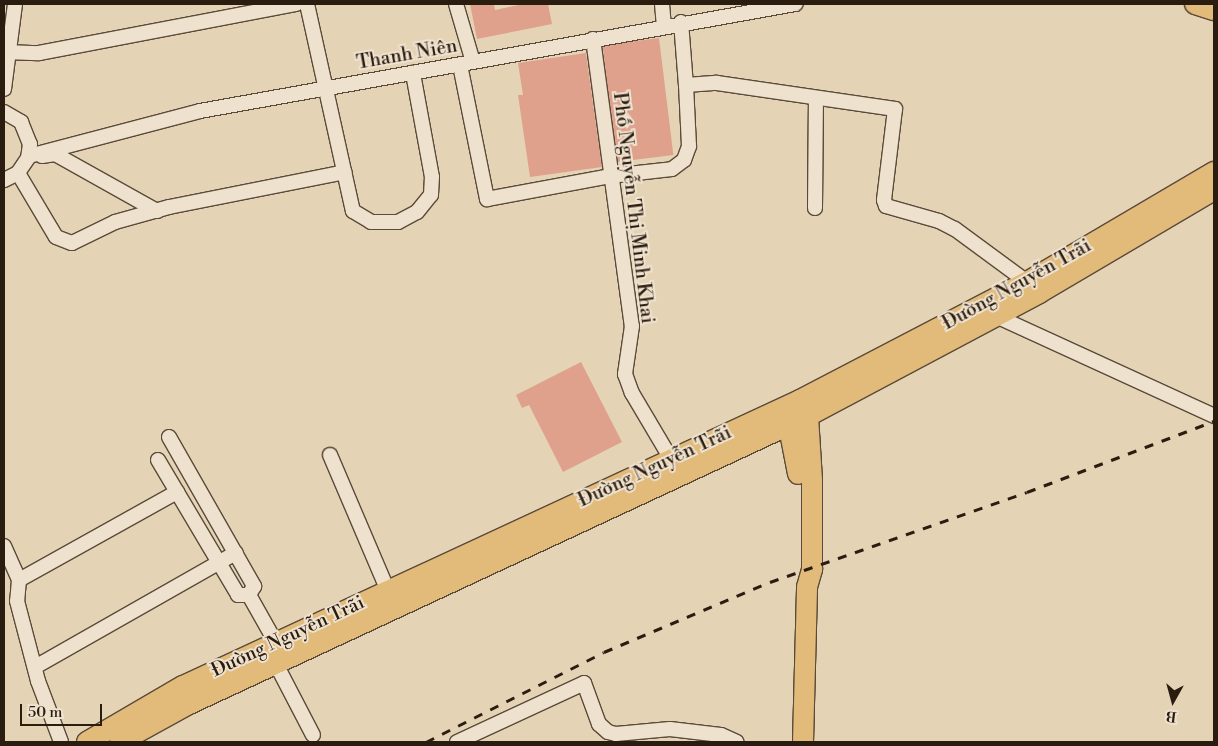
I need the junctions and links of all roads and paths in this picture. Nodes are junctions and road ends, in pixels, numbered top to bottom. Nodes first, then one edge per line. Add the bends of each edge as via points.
1 (15, 4) edge
2 (296, 4) edge
3 (307, 4) edge
4 (456, 4) edge
5 (662, 4) edge
6 (795, 4) edge
7 (1195, 4) edge
8 (228, 9) edge
9 (1214, 10) edge
10 (681, 22) junction
11 (664, 25) junction
12 (593, 39) junction
13 (6, 52) edge
14 (467, 63) junction
15 (413, 73) junction
16 (686, 86) junction
17 (326, 88) junction
18 (4, 89) edge
19 (816, 100) junction
20 (4, 112) edge
21 (28, 157) junction
22 (345, 172) junction
23 (1214, 172) edge
24 (18, 173) junction
25 (610, 176) junction
26 (4, 180) edge
27 (1214, 190) edge
28 (816, 208) dead end
29 (157, 211) junction
30 (1033, 287) junction
31 (996, 316) junction
32 (796, 412) junction
33 (1214, 416) edge
34 (169, 437) dead end
35 (330, 455) dead end
36 (158, 460) dead end
37 (674, 467) junction
38 (177, 492) junction
39 (4, 546) edge
40 (236, 554) junction
41 (219, 563) junction
42 (19, 580) junction
43 (388, 591) junction
44 (248, 596) junction
45 (276, 643) junction
46 (276, 664) junction
47 (35, 667) junction
48 (313, 735) dead end
49 (61, 742) edge
50 (87, 742) edge
51 (120, 742) edge
52 (457, 742) edge
53 (736, 742) edge
54 (802, 742) edge

1 - 13 street
2 - 8 street
3 - 17 street
4 - 14 street
5 - 11 street
6 - 10 street, Thanh Niên
7 - 9 highway
8 - 13 street via 39,53
10 - 11 street, Thanh Niên
10 - 16 street
11 - 12 street, Thanh Niên
12 - 14 street, Thanh Niên
12 - 25 street, Phố Nguyễn Thị Minh Khai
13 - 18 street
14 - 15 street, Thanh Niên
14 - 25 street via 487,199
15 - 17 street, Thanh Niên
15 - 22 street via 432,177 431,196 417,212 398,222 371,222 353,211
16 - 19 street via 706,82
16 - 25 street via 689,146 684,160 672,169
17 - 21 street, Thanh Niên via 200,111
17 - 22 street
19 - 28 street
19 - 30 street via 895,109 884,200 886,206 939,221 955,229
20 - 21 street via 21,122 27,132
21 - 24 street
21 - 29 street via 55,154
22 - 29 street
23 - 30 highway, Đường Nguyễn Trãi
24 - 26 street
24 - 29 street via 56,237 72,243 115,222
25 - 37 street, Phố Nguyễn Thị Minh Khai via 632,326 625,374 632,393
27 - 30 highway, Đường Nguyễn Trãi
30 - 31 highway, Đường Nguyễn Trãi
30 - 32 highway, Đường Nguyễn Trãi
31 - 32 highway, Đường Nguyễn Trãi
31 - 33 street
32 - 37 highway, Đường Nguyễn Trãi
32 - 54 highway via 812,569 807,587
34 - 40 street
35 - 43 street
36 - 38 street
37 - 43 highway, Đường Nguyễn Trãi
37 - 46 highway, Đường Nguyễn Trãi
38 - 41 street
38 - 42 street
39 - 42 street
40 - 41 street
40 - 44 street via 254,586
41 - 44 street via 238,594
41 - 47 street
42 - 47 street via 17,601
43 - 45 highway, Đường Nguyễn Trãi
44 - 45 street
45 - 50 highway, Đường Nguyễn Trãi via 183,686
46 - 48 street
46 - 51 highway, Đường Nguyễn Trãi
47 - 49 street
52 - 53 street via 584,683 599,724 608,732 670,729 721,735

